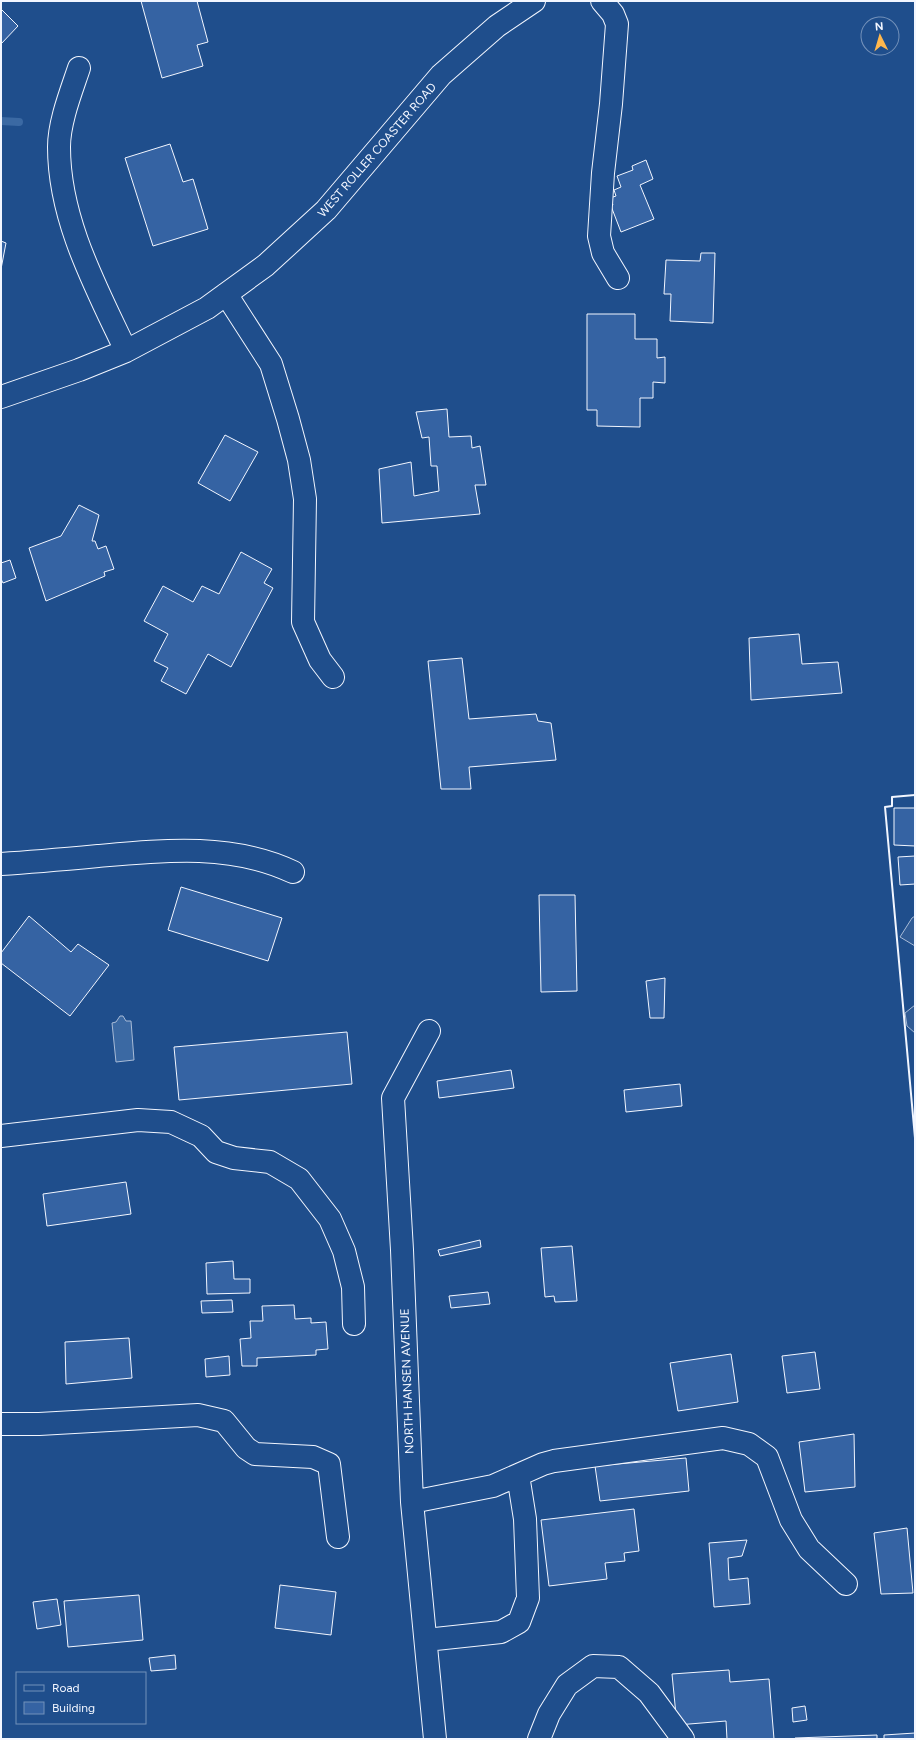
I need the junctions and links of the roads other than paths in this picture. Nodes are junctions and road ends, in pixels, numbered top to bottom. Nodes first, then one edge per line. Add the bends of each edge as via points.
1 (534, 1) edge
2 (602, 1) edge
3 (79, 68) dead end
4 (618, 278) dead end
5 (226, 294) junction
6 (126, 351) junction
7 (1, 397) edge
8 (333, 677) dead end
9 (1, 864) edge
10 (293, 872) dead end
11 (429, 1031) dead end
12 (1, 1136) edge
13 (354, 1324) dead end
14 (1, 1424) edge
15 (518, 1475) junction
16 (412, 1502) junction
17 (338, 1537) dead end
18 (846, 1584) dead end
19 (426, 1640) junction
20 (435, 1739) edge
21 (539, 1739) edge
22 (683, 1739) edge

1 - 5 street, WEST ROLLER COASTER ROAD via 497,26 442,75 326,210 266,265
2 - 4 street via 613,14 617,24 599,236 603,253
3 - 6 street via 66,106 59,147 63,191 74,234
5 - 6 street, WEST ROLLER COASTER ROAD via 207,308
5 - 8 street via 271,364 288,419 299,460 305,499 303,622 320,660
6 - 7 street, WEST ROLLER COASTER ROAD
9 - 10 street via 138,852 200,850 236,853 274,863
11 - 16 street, NORTH HANSEN AVENUE via 393,1098
12 - 13 street via 138,1120 171,1122 201,1136 216,1152 234,1158 270,1162 299,1179 330,1219 344,1251 353,1287
14 - 17 street via 198,1415 224,1421 246,1448 255,1454 313,1457 329,1464
15 - 16 street via 493,1486
15 - 18 street via 543,1464 582,1456 723,1438 748,1444 767,1457 790,1520 810,1549
15 - 19 street via 525,1519 528,1598 519,1622 501,1632
16 - 19 street, NORTH HANSEN AVENUE
19 - 20 street, NORTH HANSEN AVENUE
21 - 22 street via 549,1714 567,1686 593,1666 619,1666 649,1693

